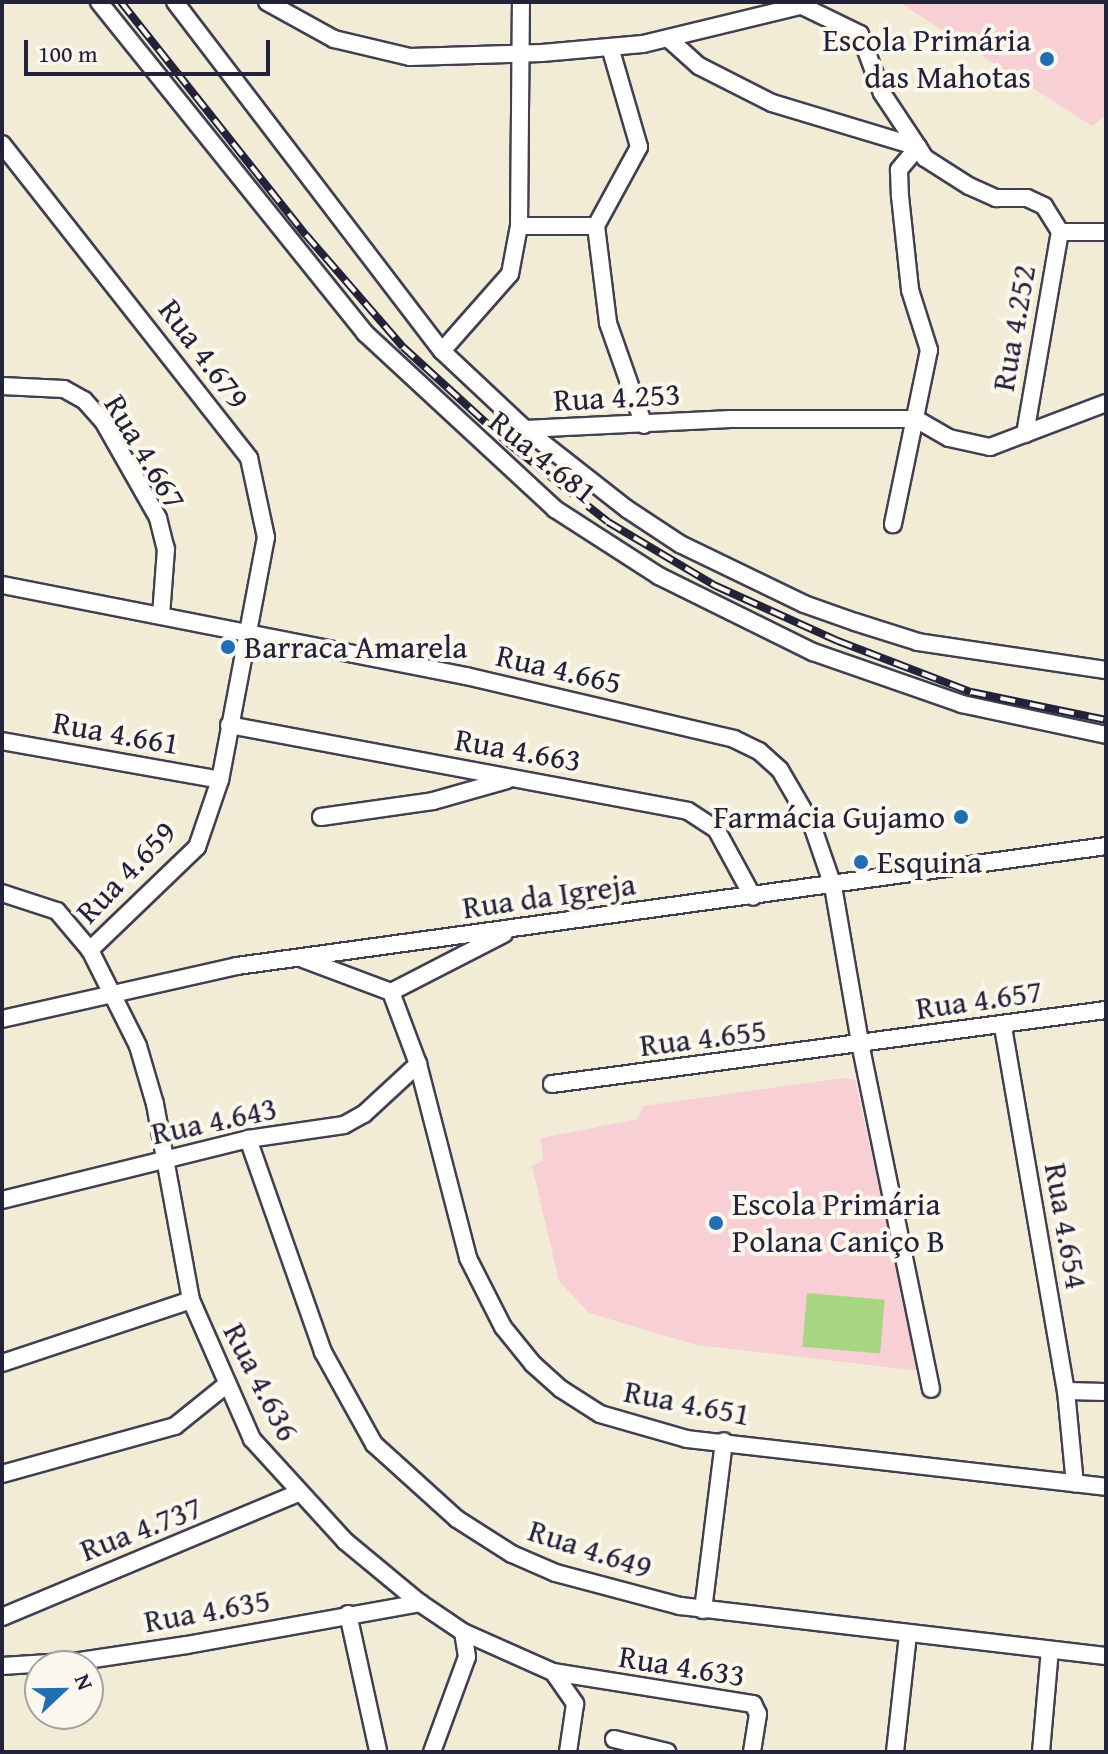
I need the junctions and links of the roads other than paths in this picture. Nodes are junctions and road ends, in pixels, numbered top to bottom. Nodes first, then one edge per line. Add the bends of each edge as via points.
1 (99, 2) edge
2 (267, 2) edge
3 (521, 2) edge
4 (179, 3) edge
5 (803, 4) edge
6 (670, 40) junction
7 (610, 47) junction
8 (521, 54) junction
9 (2, 144) edge
10 (918, 147) junction
11 (519, 226) junction
12 (596, 226) junction
13 (1060, 232) junction
14 (1106, 232) edge
15 (442, 351) junction
16 (2, 386) edge
17 (1106, 403) edge
18 (916, 419) junction
19 (644, 425) junction
20 (525, 429) junction
21 (1025, 434) junction
22 (893, 524) dead end
23 (2, 585) edge
24 (161, 615) junction
25 (245, 634) junction
26 (1106, 670) edge
27 (229, 725) junction
28 (1106, 735) edge
29 (2, 741) edge
30 (513, 778) junction
31 (220, 780) junction
32 (321, 817) dead end
33 (1106, 846) edge
34 (833, 886) junction
35 (2, 893) edge
36 (753, 897) junction
37 (514, 929) junction
38 (90, 950) junction
39 (299, 958) junction
40 (391, 992) junction
41 (116, 993) junction
42 (1106, 1010) edge
43 (2, 1019) edge
44 (1003, 1027) junction
45 (860, 1043) junction
46 (418, 1064) junction
47 (552, 1084) dead end
48 (248, 1139) junction
49 (165, 1159) junction
50 (2, 1200) edge
51 (191, 1300) junction
52 (2, 1363) edge
53 (226, 1385) junction
54 (931, 1389) dead end
55 (1066, 1391) junction
56 (1106, 1392) edge
57 (724, 1441) junction
58 (2, 1474) edge
59 (1075, 1484) junction
60 (1106, 1487) edge
61 (299, 1493) junction
62 (420, 1603) junction
63 (703, 1610) junction
64 (348, 1614) junction
65 (2, 1617) edge
66 (463, 1632) junction
67 (908, 1634) junction
68 (1050, 1650) junction
69 (1106, 1656) edge
70 (2, 1666) edge
71 (553, 1672) junction
72 (614, 1739) dead end
73 (378, 1751) edge
74 (432, 1752) edge
75 (568, 1752) edge
76 (667, 1752) edge
77 (752, 1752) edge
78 (895, 1752) edge
79 (1041, 1752) edge

1 - 28 street, Rua 4.681 via 365,333 555,509 659,576 813,652 962,704
2 - 8 street via 334,39 384,54
3 - 8 street
4 - 15 street, Rua 4.253
5 - 6 street
5 - 10 street via 860,34 882,93
6 - 7 street
6 - 10 street via 699,66 772,103
7 - 8 street
7 - 12 street via 639,147
8 - 11 street
9 - 25 street, Rua 4.679 via 249,458 266,537
10 - 13 street via 925,158 969,186 996,198 1027,198 1044,206
10 - 18 street via 899,170 910,290 929,337
11 - 12 street
11 - 15 street via 510,274
12 - 19 street via 608,323
13 - 14 street
13 - 21 street, Rua 4.252
15 - 20 street, Rua 4.253
16 - 24 street, Rua 4.667 via 64,389 84,400 103,421 158,518 166,549
17 - 21 street, Rua 4.253
18 - 19 street, Rua 4.253 via 731,419
18 - 21 street, Rua 4.253 via 974,447
18 - 22 street
19 - 20 street, Rua 4.253
20 - 26 street via 654,528 804,604 918,642
23 - 24 street, Rua 4.665
24 - 25 street, Rua 4.665
25 - 27 street, Rua 4.659
25 - 34 street, Rua 4.665 via 466,676 734,739 780,770 812,825
27 - 30 street, Rua 4.663
27 - 31 street, Rua 4.659
29 - 31 street, Rua 4.661
30 - 32 street via 433,801
30 - 36 street, Rua 4.663 via 652,802 703,819 716,829
31 - 38 street, Rua 4.659 via 197,847
33 - 34 street, Rua da Igreja
34 - 36 street, Rua da Igreja
34 - 45 street, Rua 4.665
35 - 38 street, Rua 4.659 via 57,911
36 - 37 street, Rua da Igreja
37 - 39 street, Rua da Igreja
37 - 40 street
38 - 41 street, Rua 4.636
39 - 40 street
39 - 41 street, Rua da Igreja
40 - 46 street, Rua 4.651
41 - 43 street, Rua da Igreja
41 - 49 street, Rua 4.636 via 138,1046
42 - 44 street, Rua 4.657
44 - 45 street, Rua 4.657
44 - 55 street, Rua 4.654
45 - 47 street, Rua 4.655
45 - 54 street, Rua 4.665
46 - 48 street, Rua 4.643 via 364,1114 344,1125
46 - 57 street, Rua 4.651 via 468,1258 503,1327 533,1364 600,1414 687,1439
48 - 49 street, Rua 4.643
48 - 63 street, Rua 4.649 via 323,1352 374,1444 457,1519 512,1554 556,1573
49 - 50 street, Rua 4.643
49 - 51 street, Rua 4.636
51 - 52 street
51 - 53 street, Rua 4.636
53 - 58 street via 175,1426
53 - 61 street, Rua 4.636 via 252,1439
55 - 56 street
55 - 59 street, Rua 4.654
57 - 59 street, Rua 4.651
57 - 63 street
59 - 60 street, Rua 4.651
61 - 62 street, Rua 4.636 via 345,1541
61 - 65 street, Rua 4.737
62 - 64 street, Rua 4.635
62 - 66 street, Rua 4.636
63 - 67 street, Rua 4.649
64 - 70 street, Rua 4.635 via 157,1650
64 - 73 street
66 - 71 street, Rua 4.636
66 - 74 street via 467,1657
67 - 68 street, Rua 4.649
67 - 78 street
68 - 69 street, Rua 4.649
68 - 79 street
71 - 75 street via 575,1704
71 - 77 street, Rua 4.633 via 753,1704 758,1714
72 - 76 street

